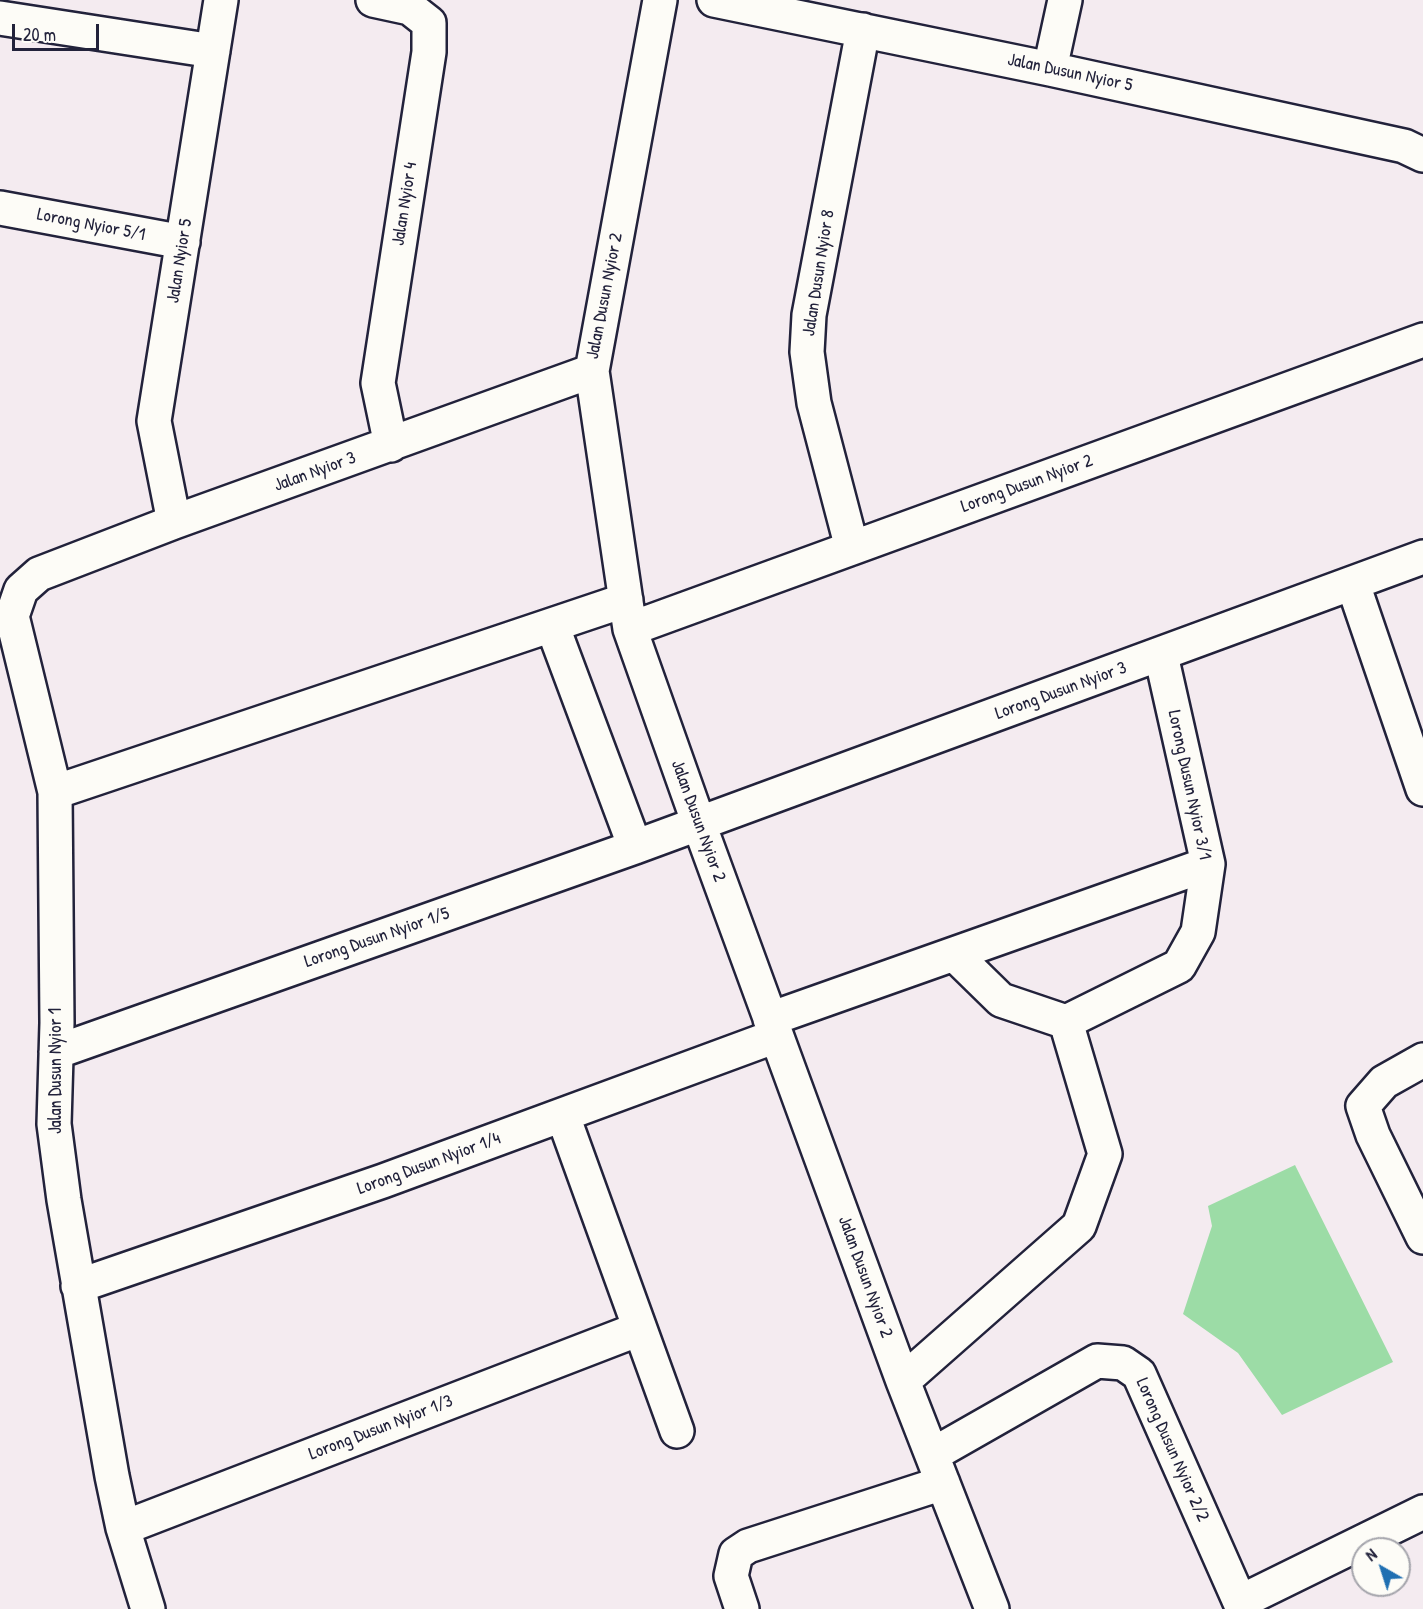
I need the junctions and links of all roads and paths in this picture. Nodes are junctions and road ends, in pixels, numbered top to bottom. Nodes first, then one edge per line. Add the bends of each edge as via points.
1 (221, 0) edge
2 (373, 0) edge
3 (660, 0) edge
4 (714, 0) edge
5 (1065, 0) edge
6 (0, 18) edge
7 (863, 30) junction
8 (213, 51) junction
9 (1050, 69) junction
10 (1423, 155) edge
11 (0, 208) edge
12 (183, 242) junction
13 (1423, 340) edge
14 (591, 371) junction
15 (391, 445) junction
16 (174, 522) junction
17 (852, 548) junction
18 (1423, 557) edge
19 (39, 574) joint
20 (1353, 584) junction
21 (628, 614) junction
22 (552, 625) junction
23 (1161, 655) junction
24 (1423, 789) edge
25 (55, 792) junction
26 (699, 824) junction
27 (635, 847) junction
28 (1208, 864) junction
29 (954, 954) junction
30 (1066, 1022) junction
31 (773, 1027) junction
32 (56, 1052) junction
33 (1423, 1060) edge
34 (563, 1116) junction
35 (1423, 1237) edge
36 (78, 1286) junction
37 (639, 1329) junction
38 (903, 1381) junction
39 (677, 1431) dead end
40 (937, 1469) junction
41 (1423, 1512) edge
42 (123, 1528) junction
43 (1242, 1605) edge
44 (148, 1609) edge
45 (742, 1609) edge
46 (992, 1609) edge

1 - 8 street, Jalan Nyior 5
2 - 15 street, Jalan Nyior 4 via 410,8 429,23 429,52 378,382
3 - 14 street, Jalan Dusun Nyior 2
4 - 7 street, Jalan Dusun Nyior 5
5 - 9 street
6 - 8 street
7 - 9 street, Jalan Dusun Nyior 5
7 - 17 street, Jalan Dusun Nyior 8 via 809,315 807,352 814,403
8 - 12 street, Jalan Nyior 5
9 - 10 street, Jalan Dusun Nyior 5 via 1404,146
11 - 12 street, Lorong Nyior 5/1
12 - 16 street, Jalan Nyior 5 via 154,422
13 - 17 street, Lorong Dusun Nyior 2
14 - 15 street, Jalan Nyior 3
14 - 21 street, Jalan Dusun Nyior 2
15 - 16 street, Jalan Nyior 3
16 - 19 street, Jalan Nyior 3
17 - 21 street, Lorong Dusun Nyior 2
18 - 20 street, Lorong Dusun Nyior 3
19 - 25 street, Jalan Dusun Nyior 1 via 21,590 12,616
20 - 23 street, Lorong Dusun Nyior 3
20 - 24 street
21 - 22 street, Lorong Dusun Nyior 2
21 - 26 street, Jalan Dusun Nyior 2
22 - 25 street, Lorong Dusun Nyior 2
22 - 27 street
23 - 26 street, Lorong Dusun Nyior 3
23 - 28 street, Lorong Dusun Nyior 3/1
25 - 32 street, Jalan Dusun Nyior 1
26 - 27 street, Lorong Dusun Nyior 1/5
26 - 31 street, Jalan Dusun Nyior 2
27 - 32 street, Lorong Dusun Nyior 1/5
28 - 29 street
28 - 30 street, Lorong Dusun Nyior 3/1 via 1198,932 1179,966
29 - 30 street via 1001,1000
29 - 31 street
30 - 38 street via 1106,1154 1079,1226
31 - 34 street, Lorong Dusun Nyior 1/4
31 - 38 street, Jalan Dusun Nyior 2
32 - 36 street, Jalan Dusun Nyior 1 via 54,1124
33 - 35 street via 1384,1082 1363,1106
34 - 36 street, Lorong Dusun Nyior 1/4
34 - 37 street
36 - 42 street, Jalan Dusun Nyior 1
37 - 39 street
37 - 42 street, Lorong Dusun Nyior 1/3
38 - 40 street, Jalan Dusun Nyior 2
40 - 43 street, Lorong Dusun Nyior 2/2 via 1097,1361 1123,1363 1139,1374
40 - 45 street, Lorong Dusun Nyior 2/2 via 736,1554 731,1576
40 - 46 street, Jalan Dusun Nyior 2
41 - 43 street
42 - 44 street, Jalan Dusun Nyior 1

